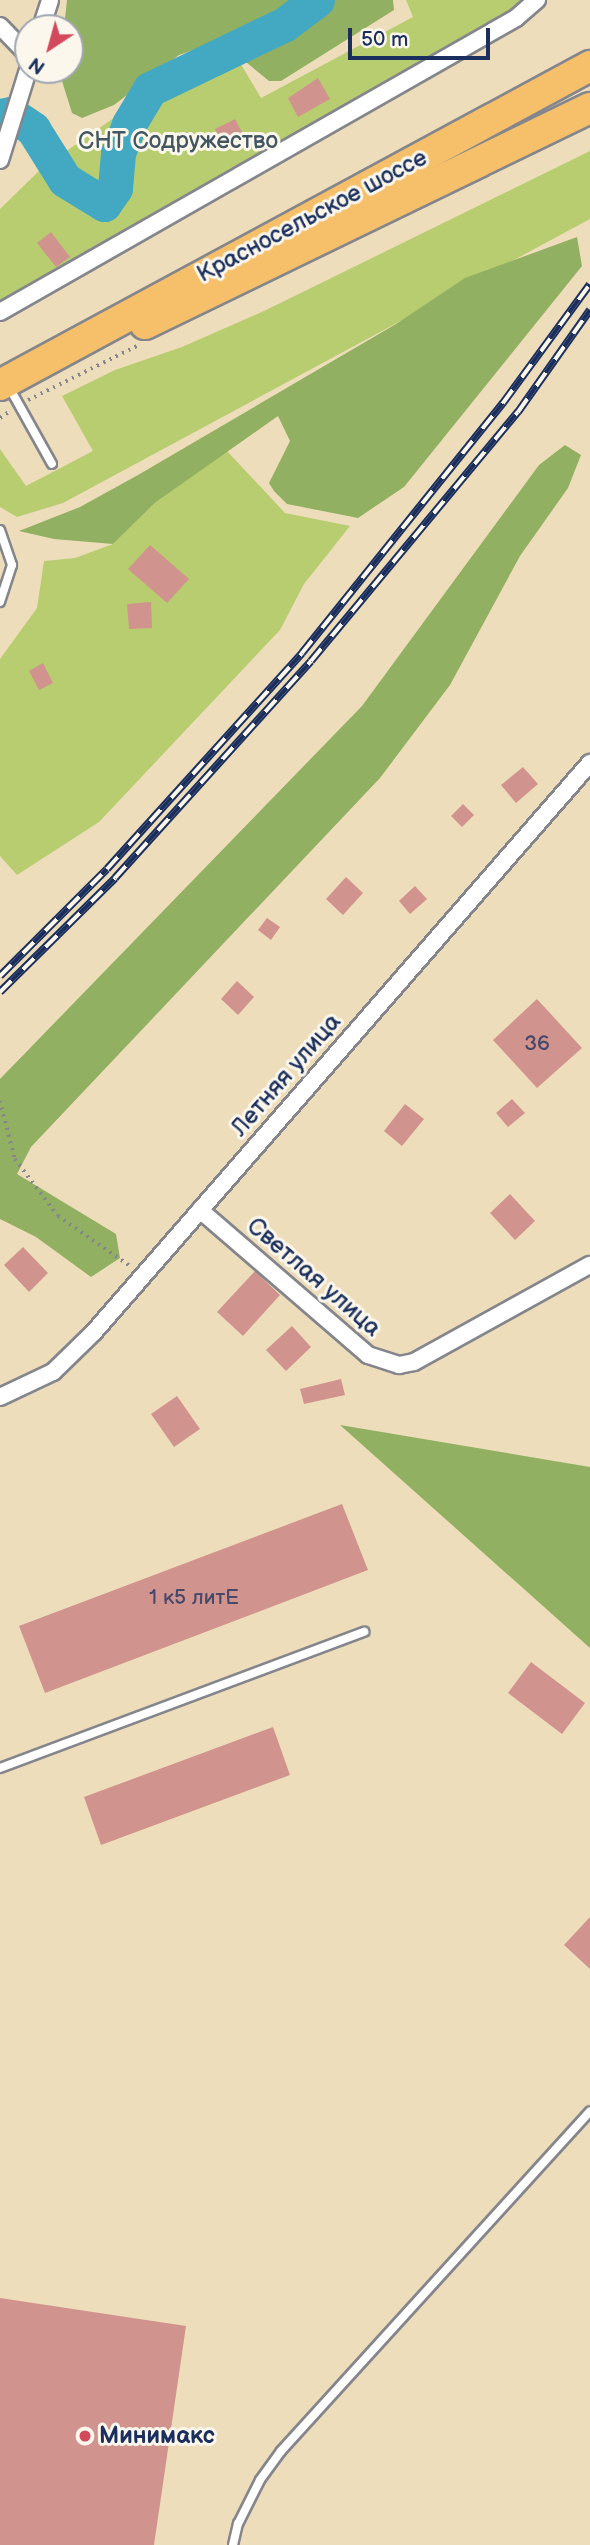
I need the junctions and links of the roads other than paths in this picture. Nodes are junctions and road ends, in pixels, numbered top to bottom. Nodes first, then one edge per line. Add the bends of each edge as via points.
1 (537, 0) edge
2 (0, 26) edge
3 (14, 40) edge
4 (590, 65) edge
5 (24, 84) edge
6 (590, 108) edge
7 (1, 156) edge
8 (0, 312) edge
9 (33, 366) junction
10 (8, 390) edge
11 (52, 464) dead end
12 (0, 530) edge
13 (0, 602) edge
14 (590, 763) edge
15 (200, 1210) junction
16 (590, 1265) edge
17 (0, 1397) edge
18 (364, 1632) dead end
19 (0, 1768) edge
20 (590, 2112) edge
21 (233, 2545) edge

1 - 8 street via 516,18
2 - 3 street
4 - 9 highway, Красносельское шоссе
5 - 7 street
6 - 9 highway, Красносельское шоссе via 171,315
9 - 10 highway, Красносельское шоссе
10 - 11 lane
12 - 13 lane via 12,565
14 - 15 street, Летняя улица
15 - 16 street, Светлая улица via 368,1355 399,1365 415,1362
15 - 17 street, Летняя улица via 53,1372
18 - 19 lane
20 - 21 lane via 281,2451 260,2480

